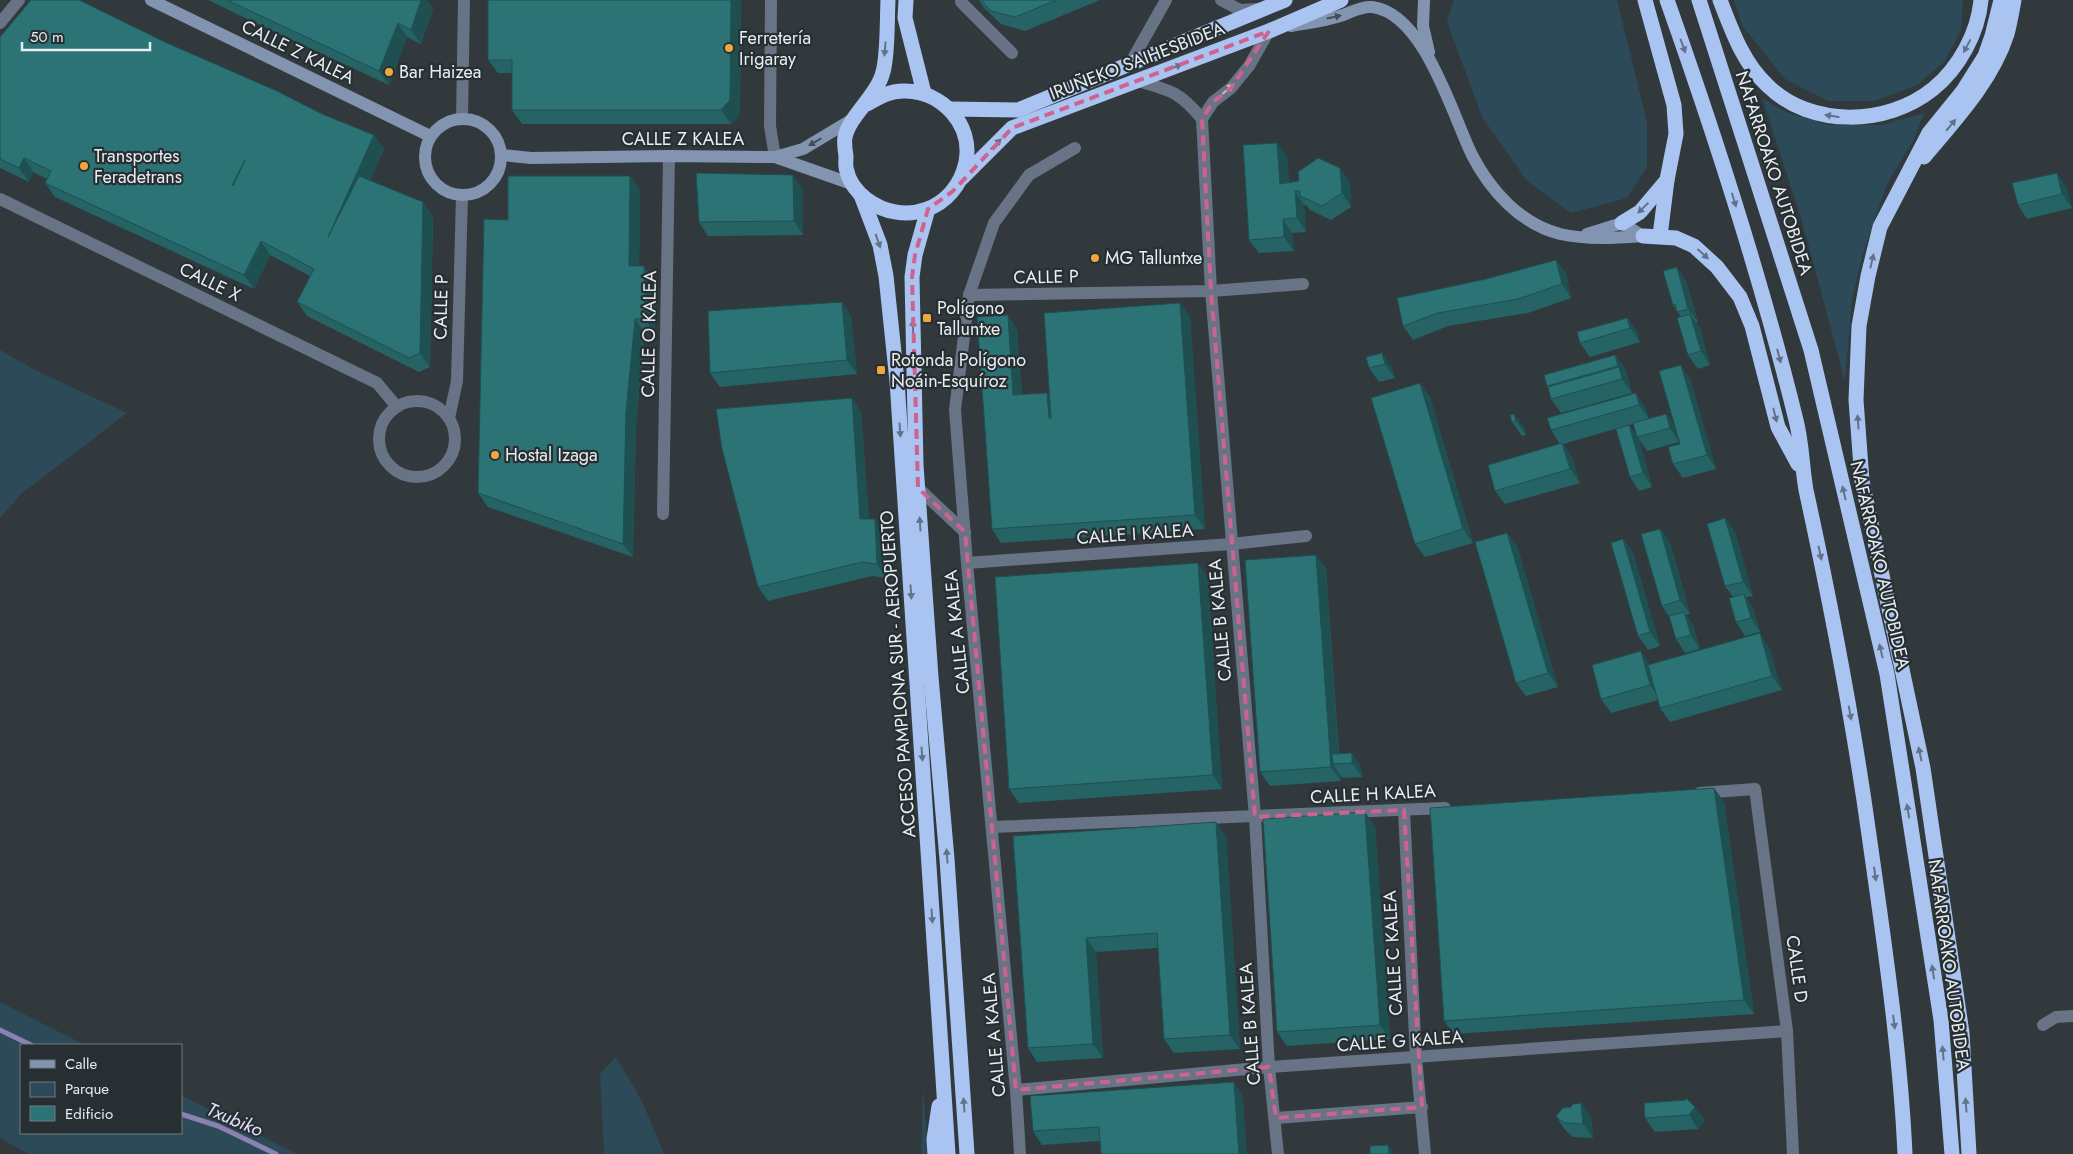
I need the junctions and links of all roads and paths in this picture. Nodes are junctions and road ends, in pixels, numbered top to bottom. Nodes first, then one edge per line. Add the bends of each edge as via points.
1 (19, 0) edge
2 (151, 0) edge
3 (464, 0) edge
4 (771, 0) edge
5 (888, 0) edge
6 (906, 0) edge
7 (961, 0) edge
8 (1166, 0) edge
9 (1221, 0) edge
10 (1285, 0) edge
11 (1341, 0) edge
12 (1424, 0) edge
13 (1645, 0) edge
14 (1667, 0) edge
15 (1699, 0) edge
16 (1720, 0) edge
17 (1981, 0) edge
18 (2001, 0) edge
19 (2014, 0) edge
20 (1263, 9) junction
21 (0, 23) edge
22 (1269, 31) junction
23 (1012, 53) dead end
24 (1430, 59) junction
25 (1131, 62) junction
26 (1138, 81) junction
27 (924, 93) junction
28 (867, 104) junction
29 (950, 109) junction
30 (462, 119) junction
31 (853, 119) junction
32 (1202, 119) junction
33 (430, 136) junction
34 (1075, 148) dead end
35 (502, 155) junction
36 (669, 156) junction
37 (775, 157) junction
38 (1908, 175) junction
39 (961, 179) junction
40 (1667, 180) junction
41 (856, 189) junction
42 (462, 196) junction
43 (0, 199) edge
44 (928, 209) junction
45 (1622, 224) junction
46 (1582, 236) junction
47 (1643, 236) junction
48 (1660, 236) junction
49 (1303, 284) dead end
50 (1211, 291) junction
51 (970, 295) junction
52 (397, 406) junction
53 (449, 418) junction
54 (1802, 471) junction
55 (918, 488) junction
56 (663, 514) dead end
57 (965, 532) junction
58 (1306, 536) dead end
59 (1231, 544) junction
60 (967, 563) junction
61 (1687, 793) edge
62 (1462, 807) edge
63 (1404, 810) junction
64 (1255, 817) junction
65 (993, 827) junction
66 (2073, 1016) edge
67 (2043, 1025) dead end
68 (1787, 1031) junction
69 (1416, 1057) junction
70 (1269, 1067) junction
71 (943, 1082) junction
72 (1016, 1090) junction
73 (1422, 1107) junction
74 (1276, 1118) junction
75 (934, 1154) edge
76 (948, 1154) edge
77 (967, 1154) edge
78 (1020, 1154) edge
79 (1278, 1154) edge
80 (1426, 1154) edge
81 (1793, 1154) edge
82 (1905, 1154) edge
83 (1952, 1154) edge
84 (1969, 1154) edge

1 - 21 street
2 - 33 street, CALLE Z KALEA
3 - 30 street
4 - 37 street via 770,126
5 -> 28 highway via 883,73
6 - 27 highway via 906,18
7 - 23 street
8 - 25 street
9 - 20 street via 1240,10
10 - 20 highway, IRUÑEKO SAIHESBIDEA
11 - 22 highway, IRUÑEKO SAIHESBIDEA
12 - 24 street via 1423,26
13 - 40 highway via 1674,105 1676,134
14 -> 54 highway via 1706,109 1769,316 1797,425
83 -> 15 highway, NAFARROAKO AUTOBIDEA via 1941,1020 1887,674 1811,350
17 -> 16 highway via 1977,21 1964,51 1934,88 1885,112 1848,118 1812,112 1767,86 1745,57
18 - 38 highway via 1985,56 1963,91 1929,133
38 -> 19 highway via 1986,78 2006,34
20 - 25 highway, IRUÑEKO SAIHESBIDEA
22 -> 24 street via 1372,8 1393,14 1408,28
26 -> 22 highway, IRUÑEKO SAIHESBIDEA
32 -> 22 street via 1213,102 1231,88 1249,66
24 - 46 street via 1473,156 1490,183 1517,212 1537,225 1560,234
25 - 29 highway, IRUÑEKO SAIHESBIDEA via 1018,110
26 - 32 street via 1172,90
39 -> 26 highway, IRUÑEKO SAIHESBIDEA via 1012,128
27 - 28 highway via 904,90 884,94
27 - 29 highway
28 - 31 highway
29 - 39 highway via 961,124 966,142 966,161
30 - 33 street via 442,124
30 - 35 street via 473,119 488,127 498,140
31 -> 37 street via 803,149
31 - 41 highway via 845,138 846,171
32 - 50 street, CALLE B KALEA
33 - 42 street via 425,151 426,168 433,182 446,192
34 - 51 street, CALLE A KALEA via 1029,175 994,223
35 - 36 street, CALLE Z KALEA via 531,158
35 - 42 street via 498,174 486,188
36 - 37 street, CALLE Z KALEA
36 - 56 street, CALLE O KALEA
37 - 41 street
84 -> 38 highway via 1962,1033 1923,768 1862,481 1856,400 1859,326 1868,276 1880,227
39 - 44 highway via 942,202
40 -> 45 highway via 1640,212
40 - 48 highway
41 - 44 highway via 875,206 892,212 911,213
41 -> 71 highway, ACCESO PAMPLONA SUR - AEROPUERTO via 880,246 897,381
42 - 53 street, CALLE P via 457,381
43 - 52 street, CALLE X via 377,383
55 -> 44 highway, ACCESO PAMPLONA SUR - AEROPUERTO via 912,276
45 - 46 street
45 - 47 street
46 - 47 street
47 - 48 highway
48 -> 54 highway via 1676,238 1694,246 1717,267 1740,296 1752,326 1778,427
49 - 50 street, CALLE P
50 - 51 street, CALLE P
50 - 59 street, CALLE B KALEA
51 - 57 street, CALLE A KALEA via 955,410
52 - 53 street via 426,402 435,405
52 - 53 street via 384,422 379,439 381,451 397,471 409,476 434,473 452,455 454,430
54 -> 82 highway via 1835,625 1862,785 1895,1031
55 - 57 street
77 -> 55 highway, ACCESO PAMPLONA SUR - AEROPUERTO
57 - 60 street, CALLE A KALEA
58 - 59 street, CALLE I KALEA
59 - 60 street, CALLE I KALEA
59 - 64 street, CALLE B KALEA
60 - 65 street, CALLE A KALEA
61 - 68 street, CALLE D via 1755,789
62 - 63 street, CALLE H KALEA
63 - 64 street, CALLE H KALEA
63 - 69 street, CALLE C KALEA
64 - 65 street, CALLE H KALEA
64 - 70 street, CALLE B KALEA
65 - 72 street, CALLE A KALEA
66 - 67 street via 2056,1017
68 - 69 street, CALLE G KALEA
68 - 81 street, CALLE D
69 - 70 street, CALLE G KALEA
69 - 73 street, CALLE C KALEA
70 - 72 street, CALLE G KALEA
70 - 74 street, CALLE B KALEA
71 - 75 highway
71 - 76 highway, ACCESO PAMPLONA SUR - AEROPUERTO
72 - 78 street, CALLE A KALEA
73 - 74 street
73 - 80 street, CALLE C KALEA
74 - 79 street, CALLE B KALEA

